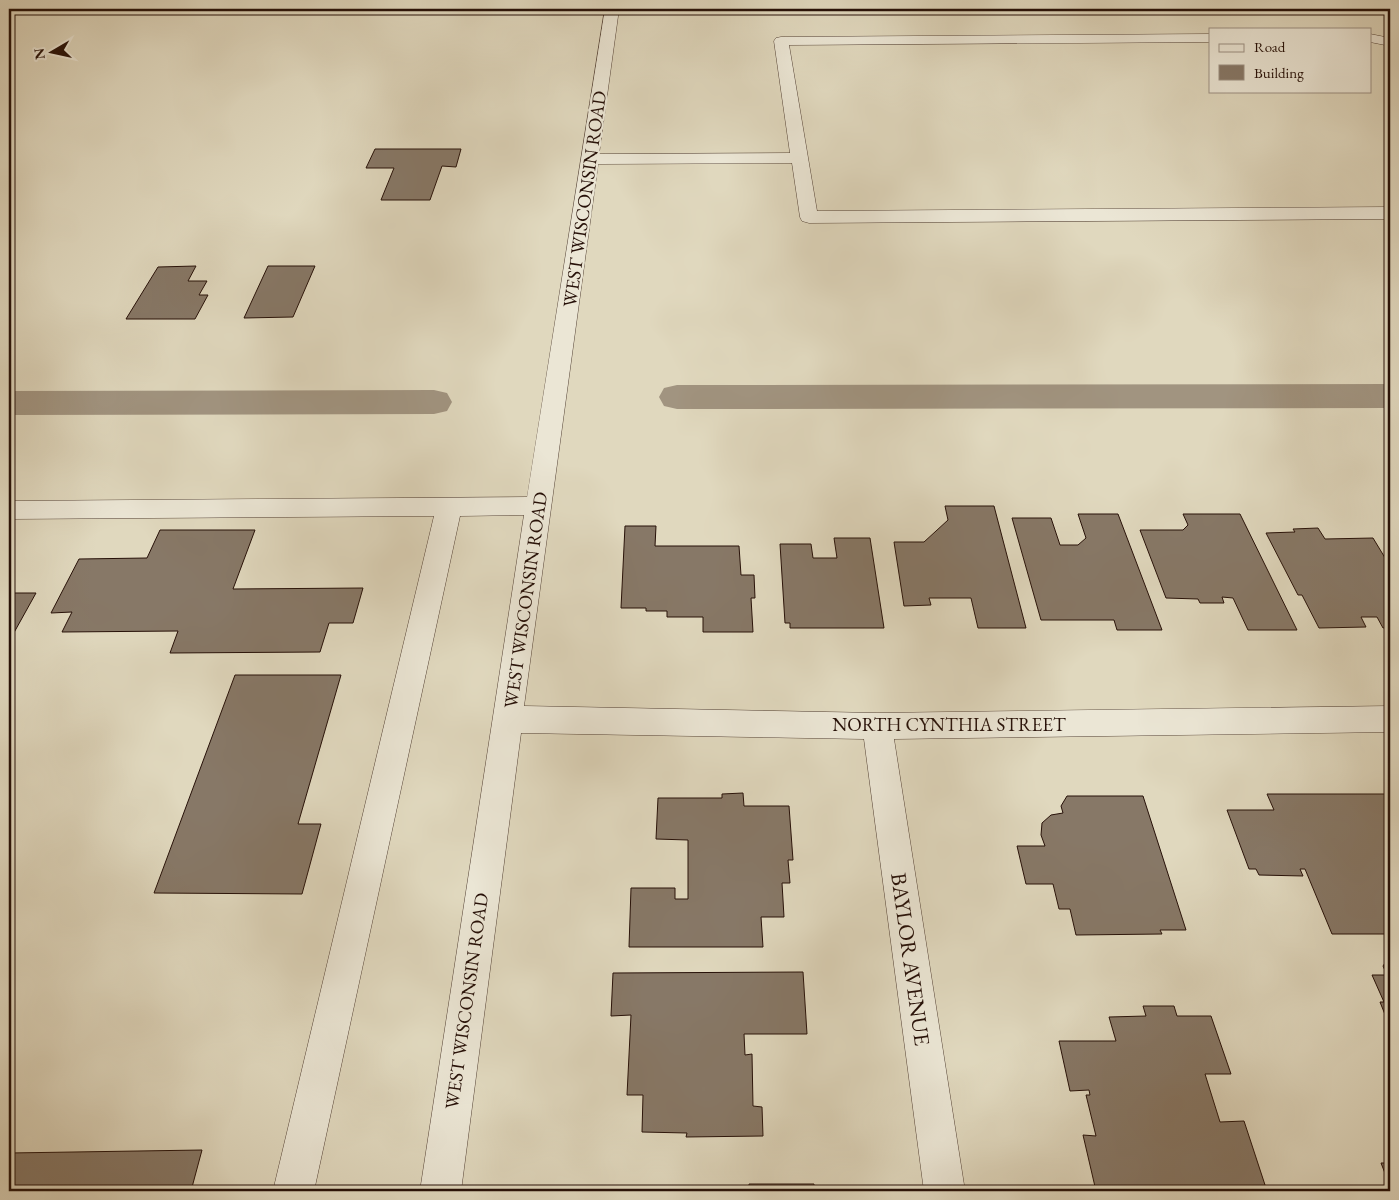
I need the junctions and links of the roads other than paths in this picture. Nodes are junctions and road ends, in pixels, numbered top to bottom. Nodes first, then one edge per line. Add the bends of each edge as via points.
1 (612, 9) edge
2 (1209, 38) edge
3 (1372, 38) edge
4 (1390, 42) edge
5 (800, 158) junction
6 (590, 159) junction
7 (1390, 213) edge
8 (538, 506) junction
9 (449, 507) junction
10 (9, 510) edge
11 (508, 719) junction
12 (1390, 719) edge
13 (878, 726) junction
14 (293, 1191) edge
15 (440, 1191) edge
16 (945, 1191) edge

1 - 6 street, WEST WISCONSIN ROAD
2 - 5 street via 781,40
3 - 4 street
5 - 6 street
5 - 7 street via 809,217
6 - 8 street, WEST WISCONSIN ROAD
8 - 9 street
8 - 11 street, WEST WISCONSIN ROAD
9 - 10 street
9 - 14 street
11 - 13 street, NORTH CYNTHIA STREET
11 - 15 street, WEST WISCONSIN ROAD
12 - 13 street, NORTH CYNTHIA STREET
13 - 16 street, BAYLOR AVENUE

